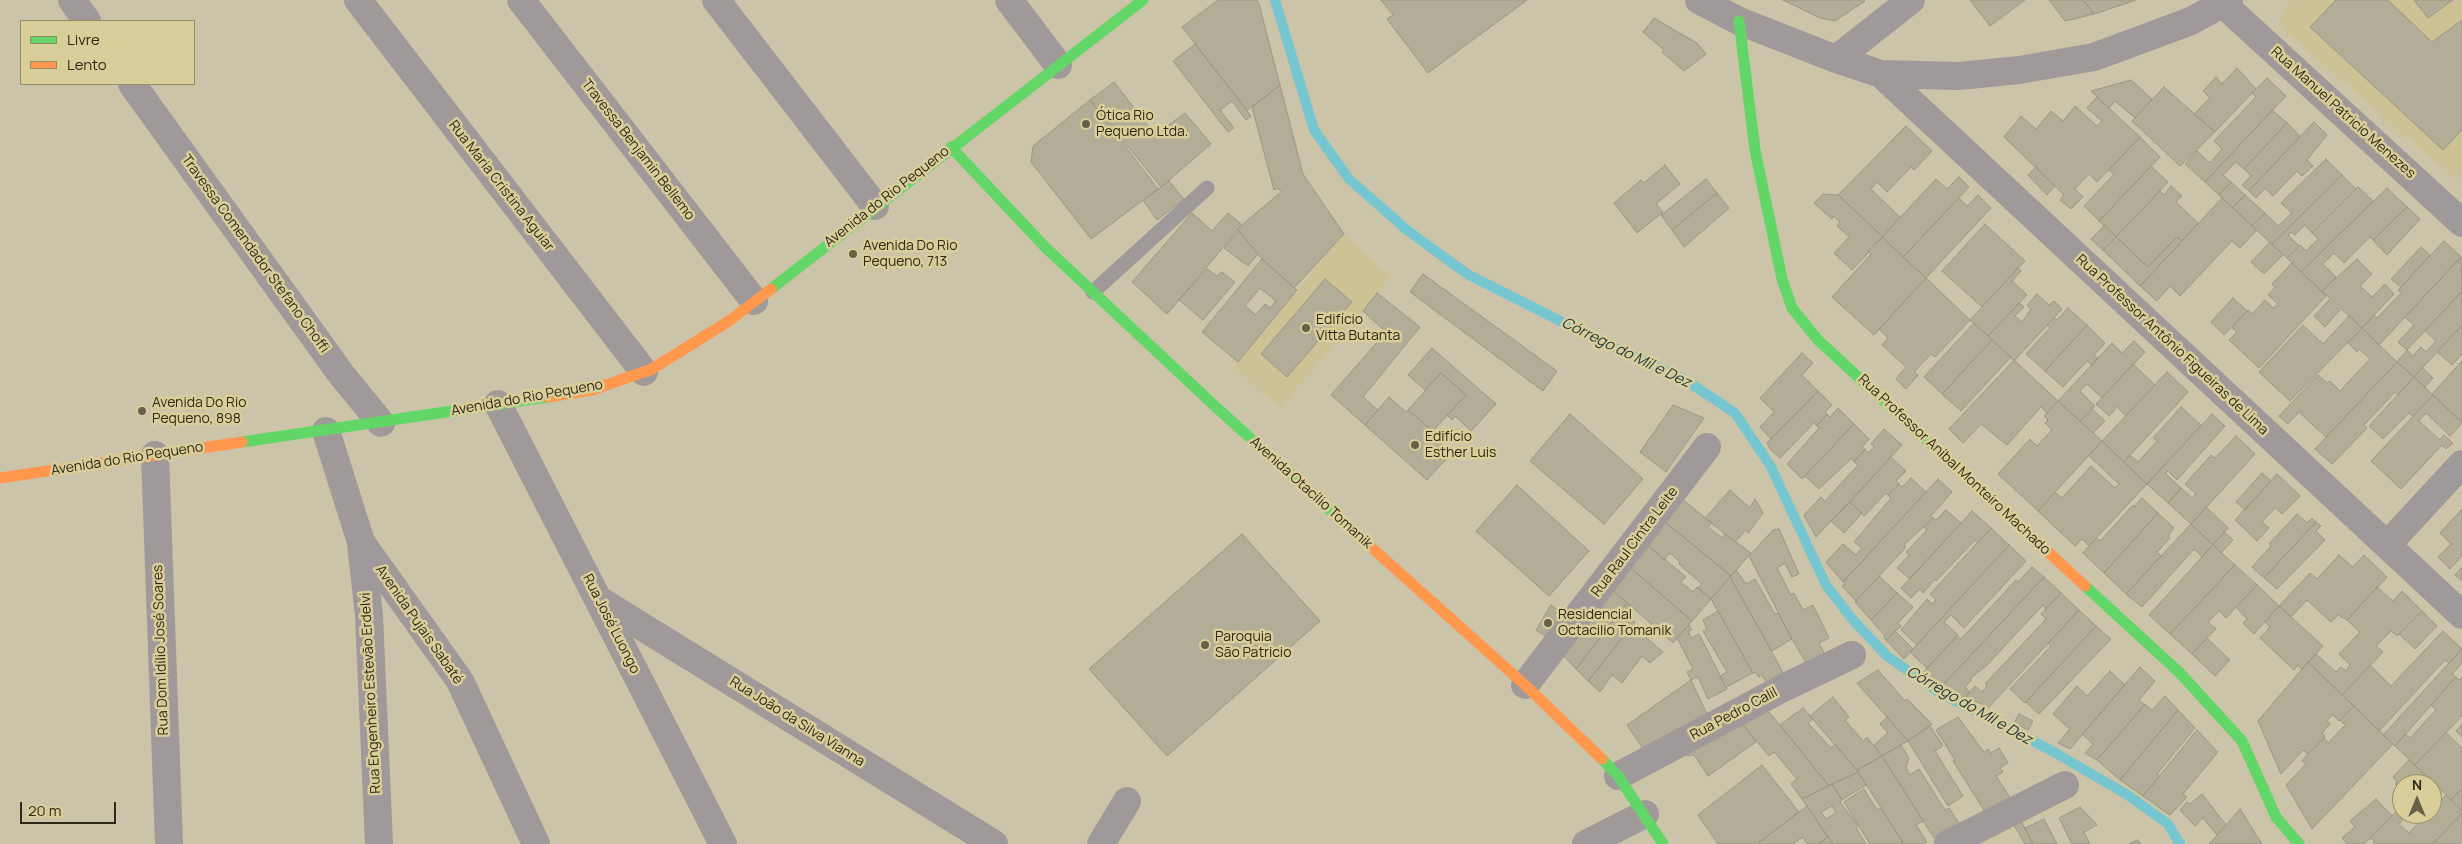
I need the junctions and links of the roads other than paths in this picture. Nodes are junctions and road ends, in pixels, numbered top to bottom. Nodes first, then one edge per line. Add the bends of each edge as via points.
1 (72, 0) edge
2 (358, 0) edge
3 (521, 0) edge
4 (716, 0) edge
5 (1009, 0) edge
6 (1143, 0) edge
7 (1699, 0) edge
8 (1911, 0) edge
9 (2226, 2) edge
10 (86, 20) edge
11 (1739, 21) junction
12 (1836, 59) junction
13 (1058, 65) junction
14 (1881, 74) junction
15 (133, 85) edge
16 (951, 147) junction
17 (1207, 188) dead end
18 (876, 206) junction
19 (2460, 217) edge
20 (1093, 292) junction
21 (754, 301) junction
22 (644, 372) junction
23 (498, 404) junction
24 (380, 423) junction
25 (326, 431) junction
26 (1707, 447) dead end
27 (155, 455) junction
28 (2462, 464) edge
29 (0, 478) edge
30 (361, 542) junction
31 (2387, 545) junction
32 (599, 600) junction
33 (2462, 615) edge
34 (1852, 655) dead end
35 (1525, 685) junction
36 (1618, 776) junction
37 (2065, 785) dead end
38 (1127, 801) dead end
39 (1645, 814) junction
40 (169, 844) edge
41 (378, 844) edge
42 (536, 844) edge
43 (723, 844) edge
44 (994, 844) edge
45 (1101, 844) edge
46 (1586, 844) edge
47 (1663, 844) edge
48 (1948, 844) edge
49 (2299, 844) edge

1 - 10 street
2 - 22 street, Rua Maria Cristina Aguiar
3 - 21 street, Travessa Benjamin Bellemo
4 - 18 street
5 - 13 street
6 - 13 street, Avenida do Rio Pequeno
7 - 11 street
8 - 12 street
9 - 14 street via 2191,21 2094,57 1959,76
9 - 19 street, Rua Manuel Patricio Menezes
11 - 12 street
11 - 49 street, Rua Professor Aníbal Monteiro Machado via 1755,150 1782,279 1792,308 1818,340 2180,674 2242,740 2276,817
12 - 14 street
13 - 16 street, Avenida do Rio Pequeno
14 - 31 street, Rua Professor Antônio Figueiras de Lima
15 - 24 street, Travessa Comendador Stefano Choffi
16 - 18 street, Avenida do Rio Pequeno
16 - 20 street, Avenida Otacílio Tomanik via 1046,248
17 - 20 lane
18 - 21 street, Avenida do Rio Pequeno
20 - 35 street, Avenida Otacílio Tomanik
21 - 22 street, Avenida do Rio Pequeno via 702,338
22 - 23 street, Avenida do Rio Pequeno via 592,390
23 - 24 street, Avenida do Rio Pequeno
23 - 32 street, Rua José Luongo
24 - 25 street, Avenida do Rio Pequeno
25 - 27 street, Avenida do Rio Pequeno
25 - 30 street, Avenida Pujais Sabaté
26 - 35 street, Rua Raul Cintra Leite
27 - 29 street, Avenida do Rio Pequeno
27 - 40 street, Rua Dom Idílio José Soares
28 - 31 street
30 - 41 street, Rua Engenheiro Estevão Erdelvi via 369,616
30 - 42 street, Avenida Pujais Sabaté via 460,682
31 - 33 street, Rua Professor Antônio Figueiras de Lima
32 - 43 street, Rua José Luongo
32 - 44 street, Rua João da Silva Vianna
34 - 36 street, Rua Pedro Calil
35 - 36 street, Avenida Otacílio Tomanik
36 - 39 street, Avenida Otacílio Tomanik
37 - 48 street
38 - 45 street
39 - 46 street
39 - 47 street, Avenida Otacílio Tomanik

